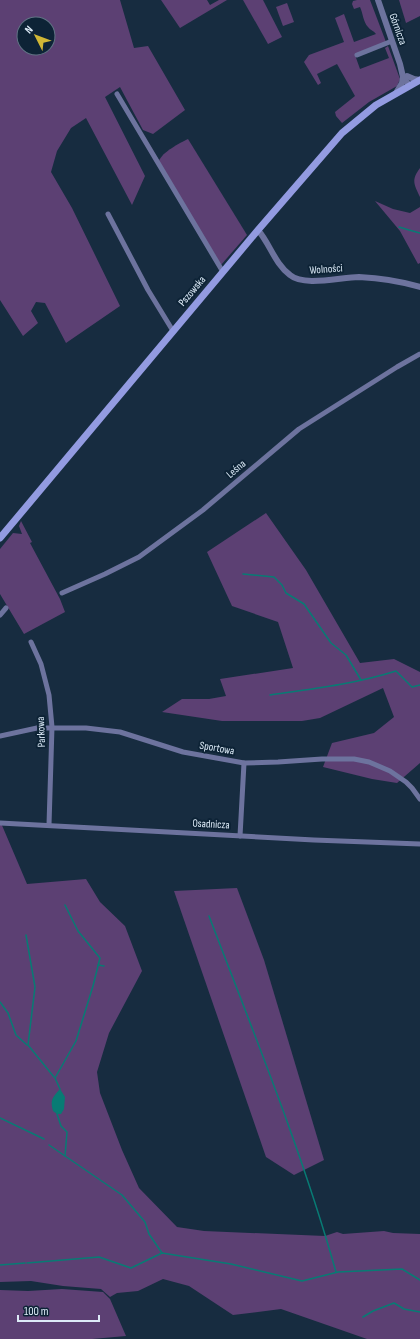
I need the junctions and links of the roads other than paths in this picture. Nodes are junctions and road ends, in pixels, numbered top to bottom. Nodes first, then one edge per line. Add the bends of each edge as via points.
1 (378, 0) edge
2 (392, 41) junction
3 (357, 55) dead end
4 (405, 76) junction
5 (420, 80) edge
6 (409, 86) junction
7 (396, 93) junction
8 (117, 94) dead end
9 (108, 214) dead end
10 (258, 230) junction
11 (223, 272) junction
12 (420, 287) edge
13 (173, 331) junction
14 (420, 354) edge
15 (0, 538) edge
16 (62, 593) dead end
17 (6, 608) dead end
18 (0, 615) edge
19 (31, 642) dead end
20 (52, 727) junction
21 (0, 736) edge
22 (244, 762) junction
23 (420, 799) edge
24 (0, 823) edge
25 (50, 825) junction
26 (240, 836) junction
27 (420, 844) edge

1 - 2 street, Górnicza
2 - 3 street
2 - 4 street, Górnicza
4 - 5 street
4 - 6 street, Górnicza
4 - 7 street
5 - 6 main road, Pszowska
6 - 7 main road, Pszowska
7 - 10 main road, Pszowska via 376,104 342,133
8 - 11 street
9 - 13 street
10 - 11 main road, Pszowska
10 - 12 street, Wolności via 283,269 298,280 361,277 397,280
11 - 13 main road, Pszowska
13 - 15 main road, Pszowska
14 - 16 street, Leśna via 299,429 203,510 138,556
17 - 18 street
19 - 20 street, Parkowa via 46,682
20 - 21 street, Sportowa
20 - 22 street, Sportowa via 120,732 183,752
20 - 25 street, Parkowa
22 - 23 street, Sportowa via 339,759 369,762 402,778
22 - 26 street
24 - 25 street, Osadnicza
25 - 26 street, Osadnicza
26 - 27 street, Osadnicza

